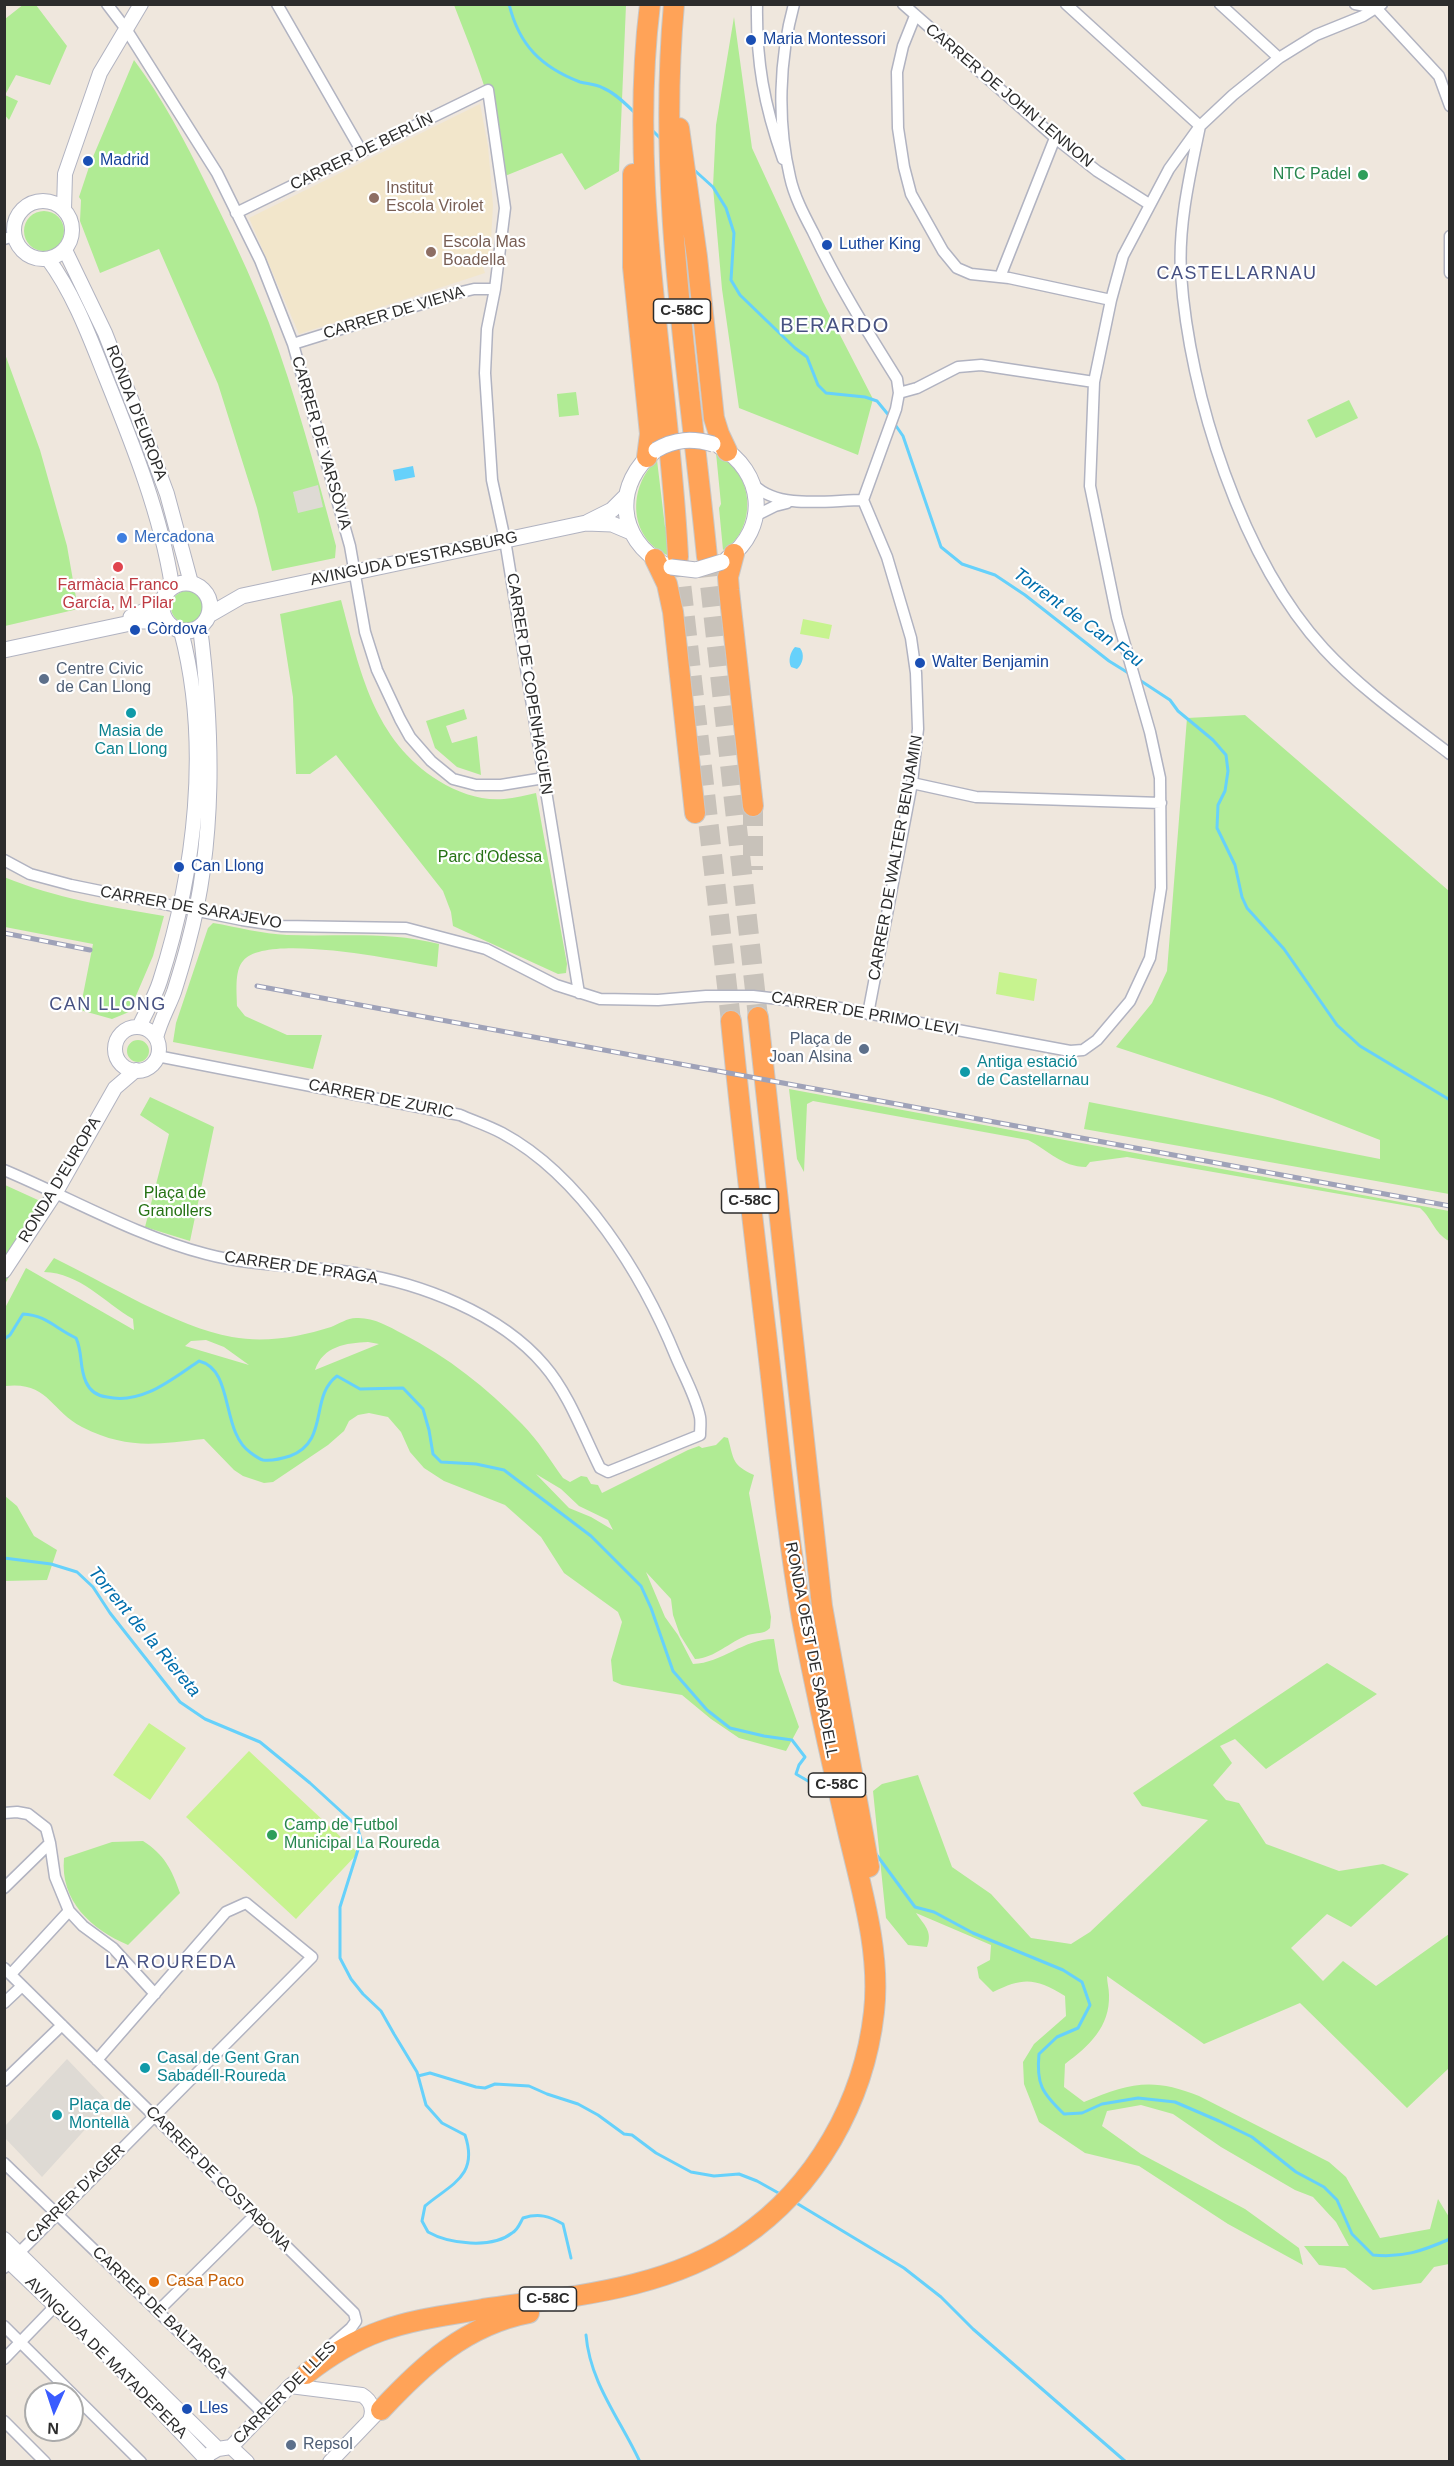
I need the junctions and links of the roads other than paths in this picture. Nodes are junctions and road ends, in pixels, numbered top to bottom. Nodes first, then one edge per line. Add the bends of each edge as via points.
1 (107, 4) edge
2 (141, 4) edge
3 (277, 4) edge
4 (650, 4) edge
5 (674, 4) edge
6 (757, 4) edge
7 (794, 4) edge
8 (903, 4) edge
9 (1066, 4) edge
10 (1220, 4) edge
11 (1355, 4) edge
12 (1379, 6) edge
13 (915, 16) junction
14 (126, 29) junction
15 (1279, 58) junction
16 (670, 66) junction
17 (643, 76) junction
18 (488, 90) joint
19 (1449, 106) edge
20 (1200, 126) junction
21 (1055, 138) junction
22 (362, 152) junction
23 (1169, 169) junction
24 (65, 174) junction
25 (790, 179) junction
26 (1188, 181) junction
27 (44, 201) junction
28 (1149, 204) junction
29 (64, 209) junction
30 (236, 213) junction
31 (1449, 236) edge
32 (9, 237) edge
33 (65, 250) junction
34 (48, 259) junction
35 (1449, 273) edge
36 (1000, 277) junction
37 (495, 288) junction
38 (1110, 300) junction
39 (293, 344) junction
40 (1094, 382) junction
41 (898, 393) junction
42 (720, 447) junction
43 (651, 454) junction
44 (753, 484) junction
45 (627, 495) junction
46 (863, 500) junction
47 (802, 501) junction
48 (755, 516) junction
49 (586, 523) junction
50 (631, 531) junction
51 (505, 540) junction
52 (721, 558) junction
53 (668, 561) junction
54 (354, 571) junction
55 (172, 586) junction
56 (197, 586) junction
57 (242, 596) junction
58 (161, 604) junction
59 (204, 621) junction
60 (175, 628) junction
61 (4, 644) edge
62 (4, 650) edge
63 (1449, 754) edge
64 (544, 778) junction
65 (912, 783) junction
66 (1161, 803) junction
67 (753, 806) tunnel mouth
68 (695, 813) dead end
69 (4, 860) edge
70 (180, 908) junction
71 (195, 912) junction
72 (579, 993) junction
73 (658, 1000) joint
74 (868, 1014) junction
75 (758, 1017) tunnel mouth
76 (731, 1022) tunnel mouth
77 (139, 1027) junction
78 (156, 1038) junction
79 (157, 1056) junction
80 (117, 1058) junction
81 (136, 1070) junction
82 (115, 1088) junction
83 (4, 1170) edge
84 (56, 1192) junction
85 (4, 1270) edge
86 (600, 1468) joint
87 (4, 1813) edge
88 (50, 1843) junction
89 (4, 1888) edge
90 (69, 1911) junction
91 (8, 1971) edge
92 (22, 1986) junction
93 (155, 1994) junction
94 (4, 2003) edge
95 (62, 2025) junction
96 (97, 2060) junction
97 (4, 2080) edge
98 (154, 2116) junction
99 (4, 2163) edge
100 (813, 2173) junction
101 (784, 2205) junction
102 (57, 2213) junction
103 (255, 2216) junction
104 (4, 2239) edge
105 (9, 2260) edge
106 (59, 2302) junction
107 (158, 2311) junction
108 (355, 2317) joint
109 (4, 2326) edge
110 (21, 2342) junction
111 (4, 2359) edge
112 (298, 2380) junction
113 (263, 2413) junction
114 (375, 2415) junction
115 (4, 2421) edge
116 (224, 2448) junction
117 (206, 2461) edge
118 (45, 2462) edge
119 (141, 2462) edge
120 (247, 2462) edge
121 (330, 2462) edge

1 - 14 street, CARRER DE VARSÒVIA
2 - 14 street
3 - 22 street
4 - 17 highway, C-58C
5 - 16 highway, C-58C
6 - 25 street via 763,95
7 - 25 street via 782,95
8 - 13 street, CARRER DE JOHN LENNON
9 - 20 street
10 - 15 street
11 - 12 street
12 - 15 street via 1316,35
12 - 19 street via 1439,76
13 - 21 street, CARRER DE JOHN LENNON
13 - 36 street via 897,72 898,128 911,194 957,268 971,274
14 - 24 street via 100,73
14 - 30 street, CARRER DE VARSÒVIA via 217,173
15 - 20 street
16 - 42 highway
16 - 52 highway, C-58C via 670,186
17 - 43 highway via 633,136 632,221
17 - 53 highway, C-58C via 646,196 675,488
18 - 22 street, CARRER DE BERLÍN
18 - 37 street, CARRER DE COPENHAGUEN via 505,208
20 - 23 street
20 - 26 street
21 - 28 street, CARRER DE JOHN LENNON
21 - 36 street
22 - 30 street, CARRER DE BERLÍN
23 - 26 street
23 - 28 street
24 - 27 street
24 - 29 street
25 - 41 street via 835,279 897,380
26 - 63 street via 1181,273 1192,360 1240,518 1280,592 1324,649 1387,706
27 - 29 street
27 - 32 street via 22,210
28 - 38 street via 1123,256
29 - 33 street via 73,234
30 - 39 street, CARRER DE VARSÒVIA via 260,260
31 - 35 street
32 - 34 street via 30,257
33 - 34 street
33 - 56 street, RONDA D'EUROPA via 105,333 167,494
34 - 55 street, RONDA D'EUROPA via 91,339 126,428 159,530
36 - 38 street
37 - 39 street, CARRER DE VIENA via 457,293
37 - 51 street, CARRER DE COPENHAGUEN via 487,329 485,385 492,480
38 - 40 street
39 - 54 street, CARRER DE VARSÒVIA
40 - 41 street via 981,365 958,367
40 - 66 street via 1090,486 1117,617 1150,732
41 - 46 street via 896,409
42 - 43 main road, bridge via 693,439 676,441
42 - 44 main road via 747,470
43 - 45 main road via 631,478
44 - 47 street via 762,494
44 - 48 main road
45 - 49 main road, AVINGUDA D'ESTRASBURG via 612,510
45 - 50 main road via 626,514
46 - 47 street
46 - 65 street, CARRER DE WALTER BENJAMIN via 890,566 911,638 918,729
47 - 48 street via 774,506
48 - 52 main road via 751,532
49 - 50 main road, AVINGUDA D'ESTRASBURG via 612,524
49 - 51 main road, AVINGUDA D'ESTRASBURG
50 - 53 main road via 643,550
51 - 54 main road, AVINGUDA D'ESTRASBURG
51 - 64 street, CARRER DE COPENHAGUEN
52 - 53 main road, bridge via 696,570
52 - 67 highway via 728,577
53 - 68 highway via 667,584
54 - 57 main road, AVINGUDA D'ESTRASBURG
54 - 64 street, CARRER DE VARSÒVIA via 365,632 378,670 405,728 431,761 453,779 476,785
55 - 56 main road
55 - 58 main road
56 - 57 main road, AVINGUDA D'ESTRASBURG
56 - 59 main road via 210,602
57 - 59 main road, AVINGUDA D'ESTRASBURG
58 - 60 main road via 162,615
58 - 61 main road via 134,616
59 - 60 main road via 189,632
59 - 71 street via 210,775
60 - 62 main road via 140,621
60 - 70 street via 194,713 196,774
64 - 72 street, CARRER DE COPENHAGUEN
65 - 66 street via 976,797
65 - 74 street, CARRER DE WALTER BENJAMIN
66 - 74 street, CARRER DE PRIMO LEVI via 1161,888 1150,958 1130,1001 1089,1047 1070,1051
69 - 70 street, CARRER DE SARAJEVO via 30,874
70 - 71 street, CARRER DE SARAJEVO
70 - 77 street via 159,983
71 - 72 street, CARRER DE SARAJEVO via 282,926 395,927 423,932 486,949
71 - 78 street via 174,992
72 - 73 street, CARRER DE SARAJEVO via 600,999
73 - 74 street, CARRER DE PRIMO LEVI via 753,996
75 - 100 highway, RONDA OEST DE SABADELL / C-58C via 822,1606 880,1946 880,2007 869,2069 845,2129
76 - 100 highway, RONDA OEST DE SABADELL / C-58C via 783,1492 801,1612 875,1962 873,2014 860,2079 842,2124
77 - 78 street
77 - 80 street, RONDA D'EUROPA via 126,1030 117,1039
78 - 79 street
79 - 81 street, RONDA D'EUROPA via 149,1066
79 - 86 street, CARRER DE ZURIC via 460,1115 503,1134 569,1185 623,1255 650,1299 700,1417 700,1435 608,1472
80 - 81 street via 125,1067
80 - 82 street, RONDA D'EUROPA
81 - 82 street, RONDA D'EUROPA
82 - 84 street, RONDA D'EUROPA
83 - 84 street, CARRER DE PRAGA
84 - 85 street, RONDA D'EUROPA
84 - 86 street, CARRER DE PRAGA via 151,1236 206,1254 356,1273 451,1300 495,1323 544,1364
87 - 88 street via 28,1814 45,1828
88 - 89 street
88 - 90 street via 55,1877
90 - 91 street
90 - 93 street via 113,1948
91 - 92 street, CARRER DE COSTABONA
92 - 94 street
92 - 95 street, CARRER DE COSTABONA
93 - 96 street
93 - 98 street, CARRER D'AGER via 226,1912 246,1903 312,1957
95 - 96 street, CARRER DE COSTABONA
95 - 97 street
96 - 98 street, CARRER DE COSTABONA
98 - 102 street, CARRER D'AGER
98 - 103 street, CARRER DE COSTABONA
99 - 102 street, CARRER DE BALTARGA
100 - 101 highway, RONDA OEST DE SABADELL / C-58C
101 - 112 highway, RONDA OEST DE SABADELL / C-58C via 740,2239 690,2267 626,2288 449,2314 384,2330 347,2346
101 - 114 highway, RONDA OEST DE SABADELL / C-58C via 762,2229 727,2254 679,2277 608,2298 523,2314 478,2330 427,2363
102 - 105 street, CARRER D'AGER
102 - 107 street, CARRER DE BALTARGA
103 - 107 street
103 - 108 street, CARRER DE COSTABONA
104 - 105 street, AVINGUDA DE MATADEPERA
105 - 106 street, AVINGUDA DE MATADEPERA
106 - 110 street
106 - 116 street, AVINGUDA DE MATADEPERA
106 - 117 street, AVINGUDA DE MATADEPERA
107 - 113 street, CARRER DE BALTARGA
108 - 112 street, CARRER DE LLES via 351,2328
109 - 110 street
110 - 111 street
110 - 119 street
112 - 113 street, CARRER DE LLES
112 - 114 street via 362,2395 369,2400
113 - 116 street, CARRER DE LLES
114 - 121 street, C-58C
115 - 118 street
116 - 117 street, CARRER DE LLES via 213,2451
116 - 120 street, AVINGUDA DE MATADEPERA

